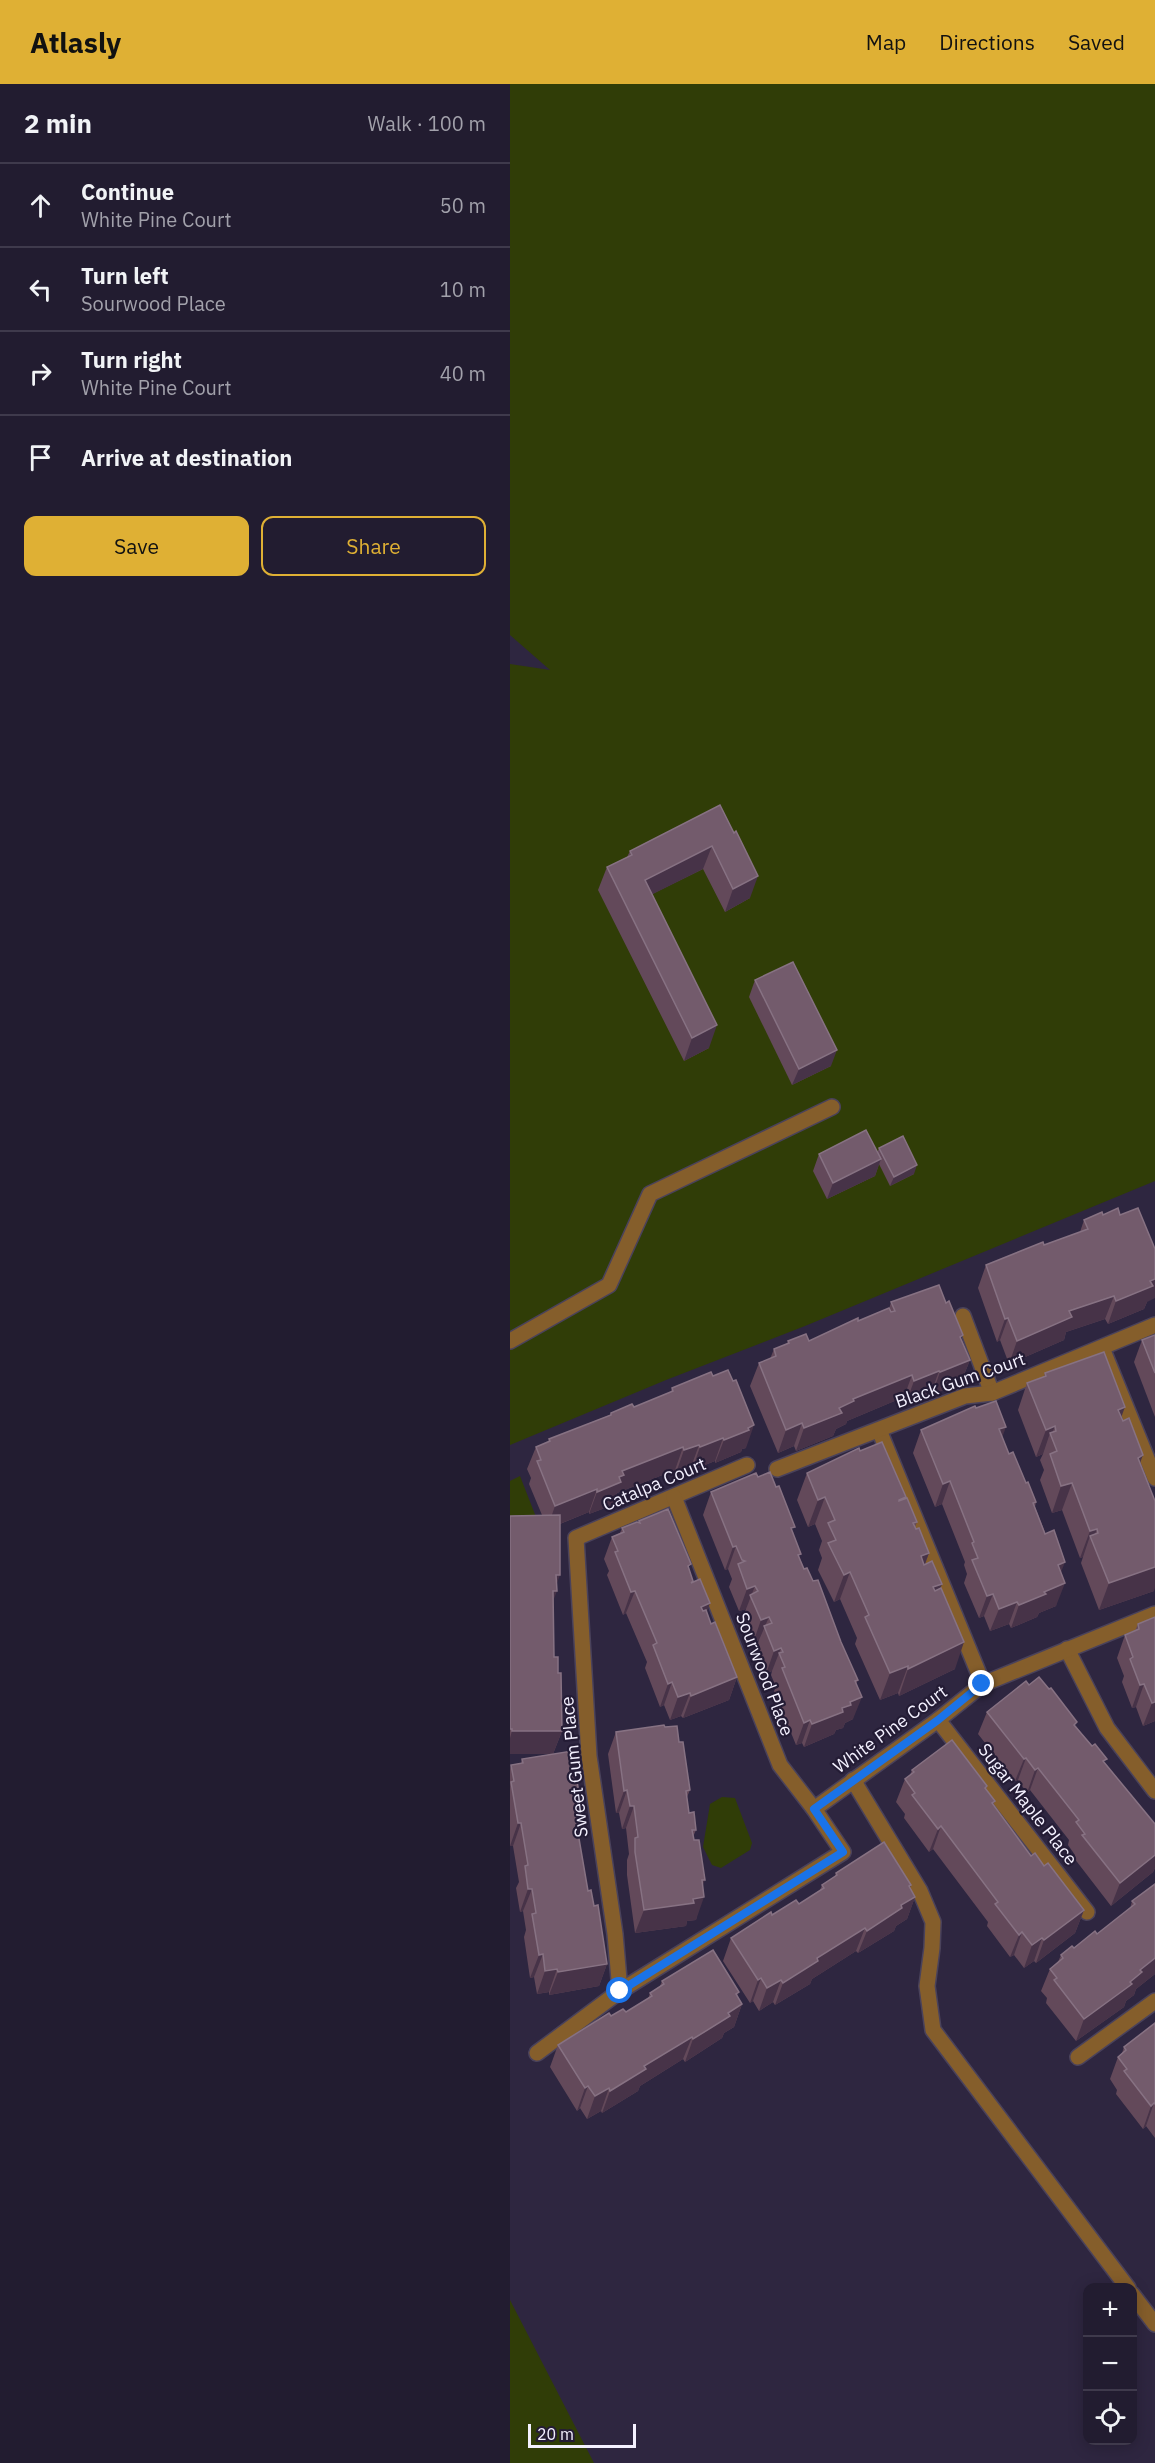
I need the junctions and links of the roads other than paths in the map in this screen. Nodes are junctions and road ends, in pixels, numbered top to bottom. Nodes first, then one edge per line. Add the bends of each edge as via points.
1 (832, 1107) dead end
2 (963, 1316) dead end
3 (1155, 1325) edge
4 (510, 1341) edge
5 (1102, 1348) junction
6 (992, 1393) junction
7 (879, 1430) junction
8 (747, 1465) dead end
9 (777, 1469) dead end
10 (1155, 1479) edge
11 (674, 1497) junction
12 (576, 1538) joint
13 (1155, 1614) edge
14 (1067, 1649) junction
15 (982, 1684) junction
16 (938, 1720) junction
17 (853, 1780) junction
18 (1155, 1791) edge
19 (814, 1809) junction
20 (1087, 1912) dead end
21 (620, 1991) junction
22 (1155, 2001) edge
23 (537, 2053) dead end
24 (1078, 2057) dead end
25 (1124, 2283) edge
26 (1137, 2301) edge
27 (1155, 2324) edge

1 - 4 street via 650,1194 609,1285
2 - 6 street
3 - 5 street, Black Gum Court
5 - 6 street, Black Gum Court
5 - 10 street
6 - 7 street, Black Gum Court via 965,1396
7 - 9 street, Black Gum Court
7 - 15 street
8 - 11 street, Catalpa Court
11 - 12 street, Catalpa Court
11 - 19 street, Sourwood Place via 780,1765
12 - 21 street, Sweet Gum Place via 589,1756
13 - 14 street, White Pine Court
14 - 15 street, White Pine Court
14 - 18 street via 1107,1728
15 - 16 street, White Pine Court
16 - 17 street, White Pine Court
16 - 20 street, Sugar Maple Place
17 - 19 street, White Pine Court
17 - 25 street via 920,1892 933,1922 927,1986 933,2030
19 - 21 street, Sourwood Place via 843,1852
21 - 23 street
22 - 24 street
26 - 27 street

